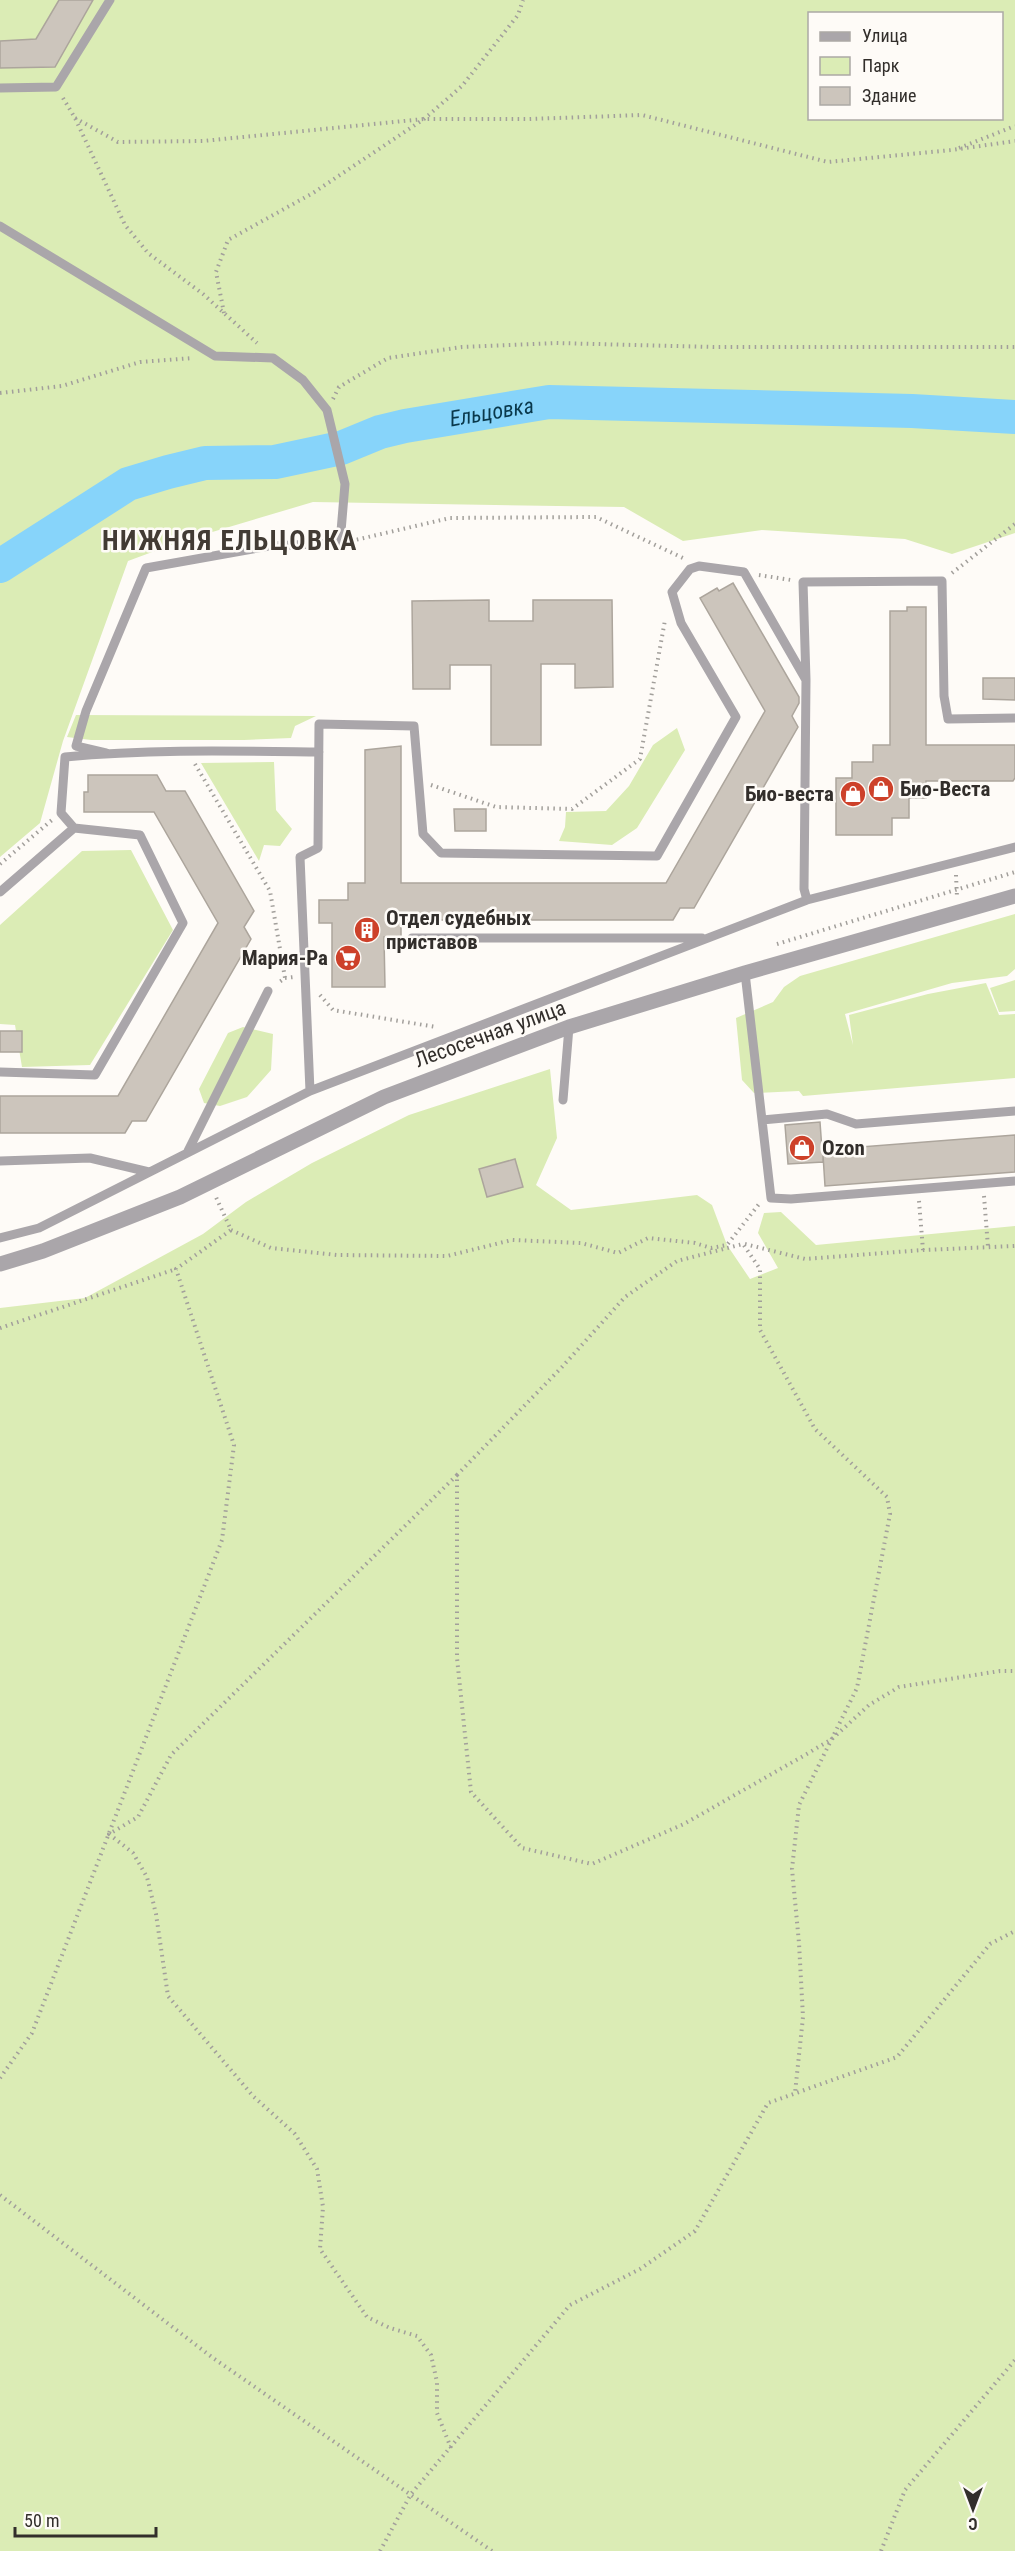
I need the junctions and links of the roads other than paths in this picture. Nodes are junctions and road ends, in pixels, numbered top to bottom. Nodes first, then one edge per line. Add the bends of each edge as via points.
1 (110, 0) edge
2 (0, 88) edge
3 (0, 226) edge
4 (806, 680) junction
5 (1015, 718) edge
6 (319, 752) junction
7 (106, 753) junction
8 (74, 828) junction
9 (1015, 847) edge
10 (0, 892) edge
11 (1015, 896) edge
12 (807, 900) junction
13 (412, 938) dead end
14 (708, 938) junction
15 (745, 973) junction
16 (268, 991) road end
17 (569, 1027) junction
18 (0, 1072) edge
19 (310, 1090) junction
20 (563, 1100) dead end
21 (1015, 1111) edge
22 (762, 1120) junction
23 (188, 1151) junction
24 (0, 1161) edge
25 (149, 1172) junction
26 (1015, 1182) edge
27 (0, 1238) edge
28 (0, 1264) edge

1 - 2 lane via 56,87
3 - 7 lane via 215,356 273,358 303,380 327,410 345,484 340,543 269,546 146,568 86,711 76,746
4 - 5 lane via 803,582 942,581 948,719
4 - 6 lane via 744,572 699,566 690,569 672,592 681,623 736,717 657,856 441,853 423,834 414,726 319,724
4 - 12 lane
6 - 7 lane
6 - 19 lane via 318,848 300,857
7 - 8 lane via 65,757 61,813
8 - 10 lane
8 - 18 lane via 140,835 183,923 95,1075
9 - 12 lane
11 - 15 street, Лесосечная улица
12 - 14 lane
13 - 14 lane
14 - 19 lane
15 - 17 street, Лесосечная улица
15 - 22 lane
16 - 23 lane
17 - 20 lane
17 - 28 street, Лесосечная улица via 384,1097 180,1197 44,1251
19 - 23 lane
21 - 22 lane via 856,1124 827,1114
22 - 26 lane via 771,1198
23 - 25 lane
24 - 25 lane via 90,1158
25 - 27 lane via 39,1228

